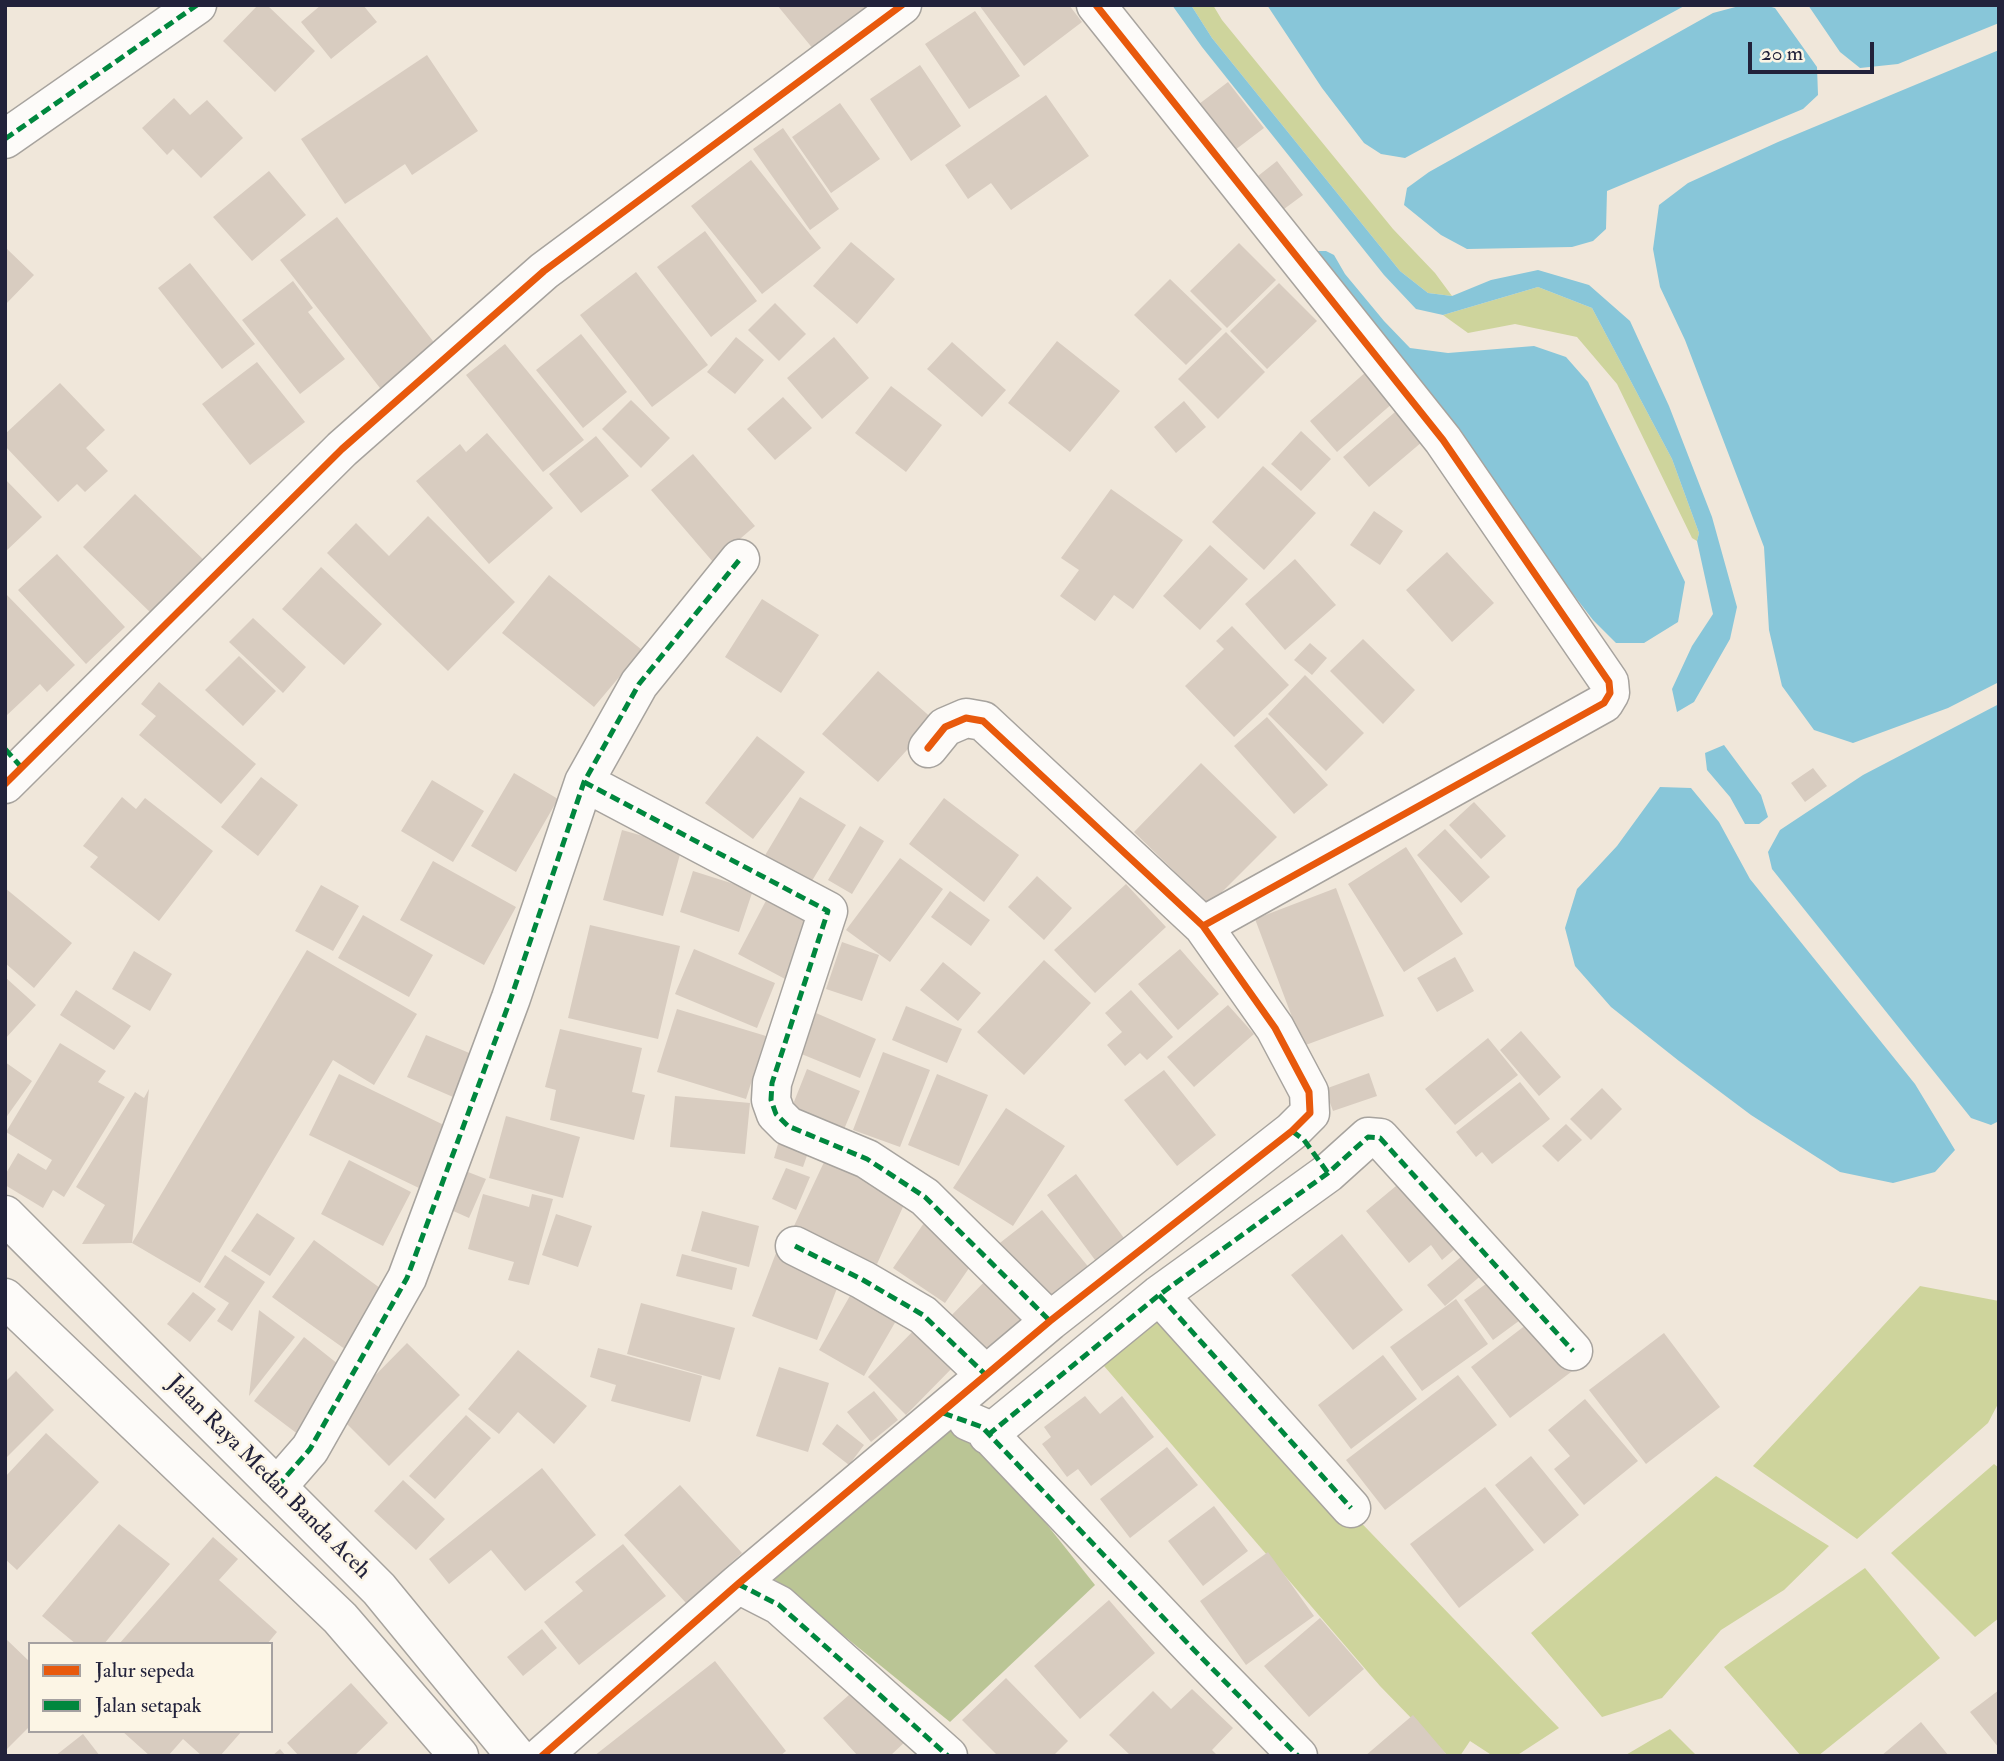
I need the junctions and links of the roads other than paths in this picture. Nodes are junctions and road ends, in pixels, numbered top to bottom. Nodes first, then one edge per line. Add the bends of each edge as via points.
1 (197, 5) edge
2 (902, 5) edge
3 (1096, 5) edge
4 (5, 139) edge
5 (740, 559) dead end
6 (928, 748) dead end
7 (11, 767) edge
8 (584, 782) junction
9 (1203, 926) junction
10 (1312, 1153) junction
11 (5, 1215) edge
12 (795, 1246) dead end
13 (38, 1249) junction
14 (5, 1290) edge
15 (1159, 1295) junction
16 (5, 1298) edge
17 (1049, 1321) junction
18 (1573, 1351) dead end
19 (986, 1375) junction
20 (969, 1424) junction
21 (277, 1488) junction
22 (1351, 1508) dead end
23 (379, 1589) junction
24 (759, 1594) junction
25 (340, 1618) junction
26 (459, 1756) edge
27 (516, 1756) edge
28 (542, 1756) edge
29 (948, 1756) edge
30 (1298, 1756) edge

1 - 4 main road
2 - 7 main road via 544,271 342,449
3 - 9 main road via 1443,440 1609,682 1610,693 1604,703
5 - 8 main road via 639,684
6 - 9 main road via 945,727 966,718 982,721
8 - 17 main road via 828,911 772,1083 776,1114 788,1126 867,1159 925,1197
8 - 21 main road via 511,998 407,1278 310,1449
9 - 10 main road via 1275,1028 1309,1093
10 - 15 main road
10 - 17 main road
10 - 18 main road via 1368,1137 1380,1138
11 - 13 main road, Jalan Raya Medan Banda Aceh
12 - 19 main road via 923,1315
13 - 14 main road
13 - 21 main road, Jalan Raya Medan Banda Aceh
15 - 20 main road
15 - 22 main road
16 - 25 main road
17 - 19 main road
19 - 20 main road
20 - 24 main road
20 - 30 main road
21 - 23 main road, Jalan Raya Medan Banda Aceh
23 - 25 main road
23 - 27 main road, Jalan Raya Medan Banda Aceh
24 - 28 main road
24 - 29 main road
25 - 26 main road

